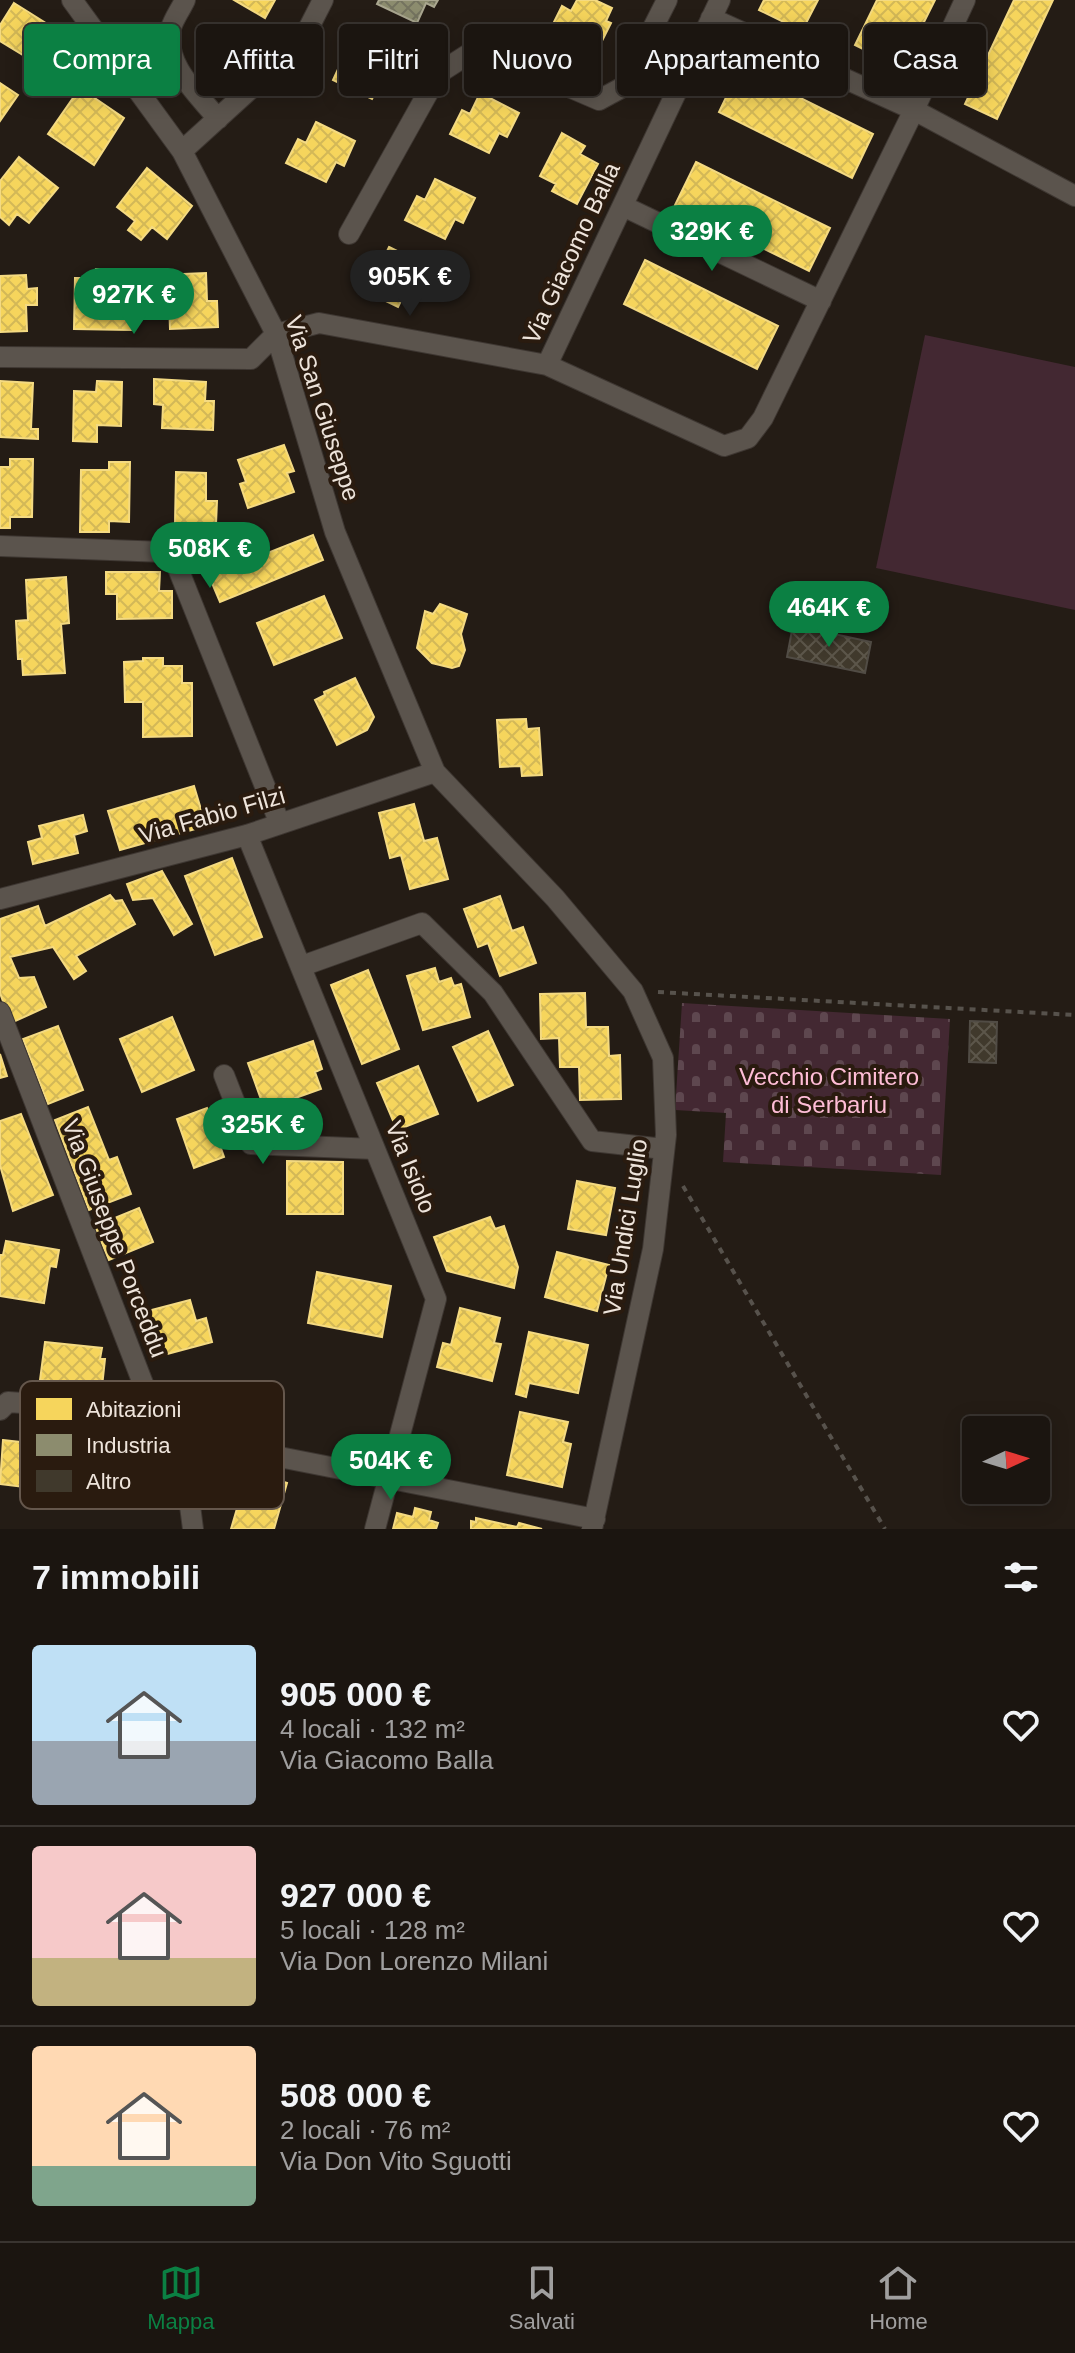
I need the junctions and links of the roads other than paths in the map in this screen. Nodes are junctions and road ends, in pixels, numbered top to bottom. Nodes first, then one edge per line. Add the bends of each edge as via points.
1 (72, 0) edge
2 (185, 0) edge
3 (323, 0) edge
4 (667, 0) edge
5 (965, 0) edge
6 (715, 9) edge
7 (914, 110) junction
8 (218, 119) junction
9 (182, 151) junction
10 (1075, 196) edge
11 (623, 206) junction
12 (349, 234) dead end
13 (821, 301) junction
14 (276, 334) junction
15 (0, 357) edge
16 (547, 365) junction
17 (0, 546) edge
18 (435, 772) junction
19 (280, 824) junction
20 (247, 835) junction
21 (0, 899) edge
22 (302, 966) junction
23 (0, 1012) edge
24 (224, 1075) dead end
25 (375, 1149) junction
26 (664, 1149) junction
27 (142, 1381) edge
28 (20, 1403) edge
29 (0, 1410) edge
30 (284, 1458) edge
31 (390, 1479) junction
32 (190, 1509) edge
33 (594, 1524) edge
34 (193, 1529) edge
35 (375, 1529) edge

1 - 9 street, Via San Giuseppe
2 - 8 street via 169,45 179,71
3 - 8 street via 301,43
4 - 12 street via 623,87 599,100 499,57 467,55 439,73
5 - 7 street
6 - 7 street
6 - 11 street, Via Giacomo Balla
7 - 10 street
7 - 13 street
8 - 9 street
9 - 14 street, Via San Giuseppe
11 - 13 street
11 - 16 street, Via Giacomo Balla
13 - 16 street via 763,418 748,438 724,446
14 - 15 street via 251,359
14 - 16 street, Via Giacomo Balla via 319,323
14 - 18 street, Via San Giuseppe via 335,532
17 - 19 street via 165,552 177,566
18 - 19 street, Via Fabio Filzi
18 - 26 street, Via Undici Luglio via 555,898 633,991 663,1058
19 - 20 street, Via Fabio Filzi
20 - 21 street, Via Fabio Filzi
20 - 22 street, Via Isiolo
22 - 25 street, Via Isiolo
22 - 26 street via 422,923 493,993 592,1141
23 - 27 street, Via Giuseppe Porceddu
24 - 25 street via 251,1144
25 - 31 street, Via Isiolo via 436,1299
26 - 33 street, Via Undici Luglio via 653,1249
28 - 29 street via 8,1402
30 - 31 street
31 - 33 street
31 - 35 street, Via Isiolo
32 - 34 street, Via Giuseppe Porceddu

